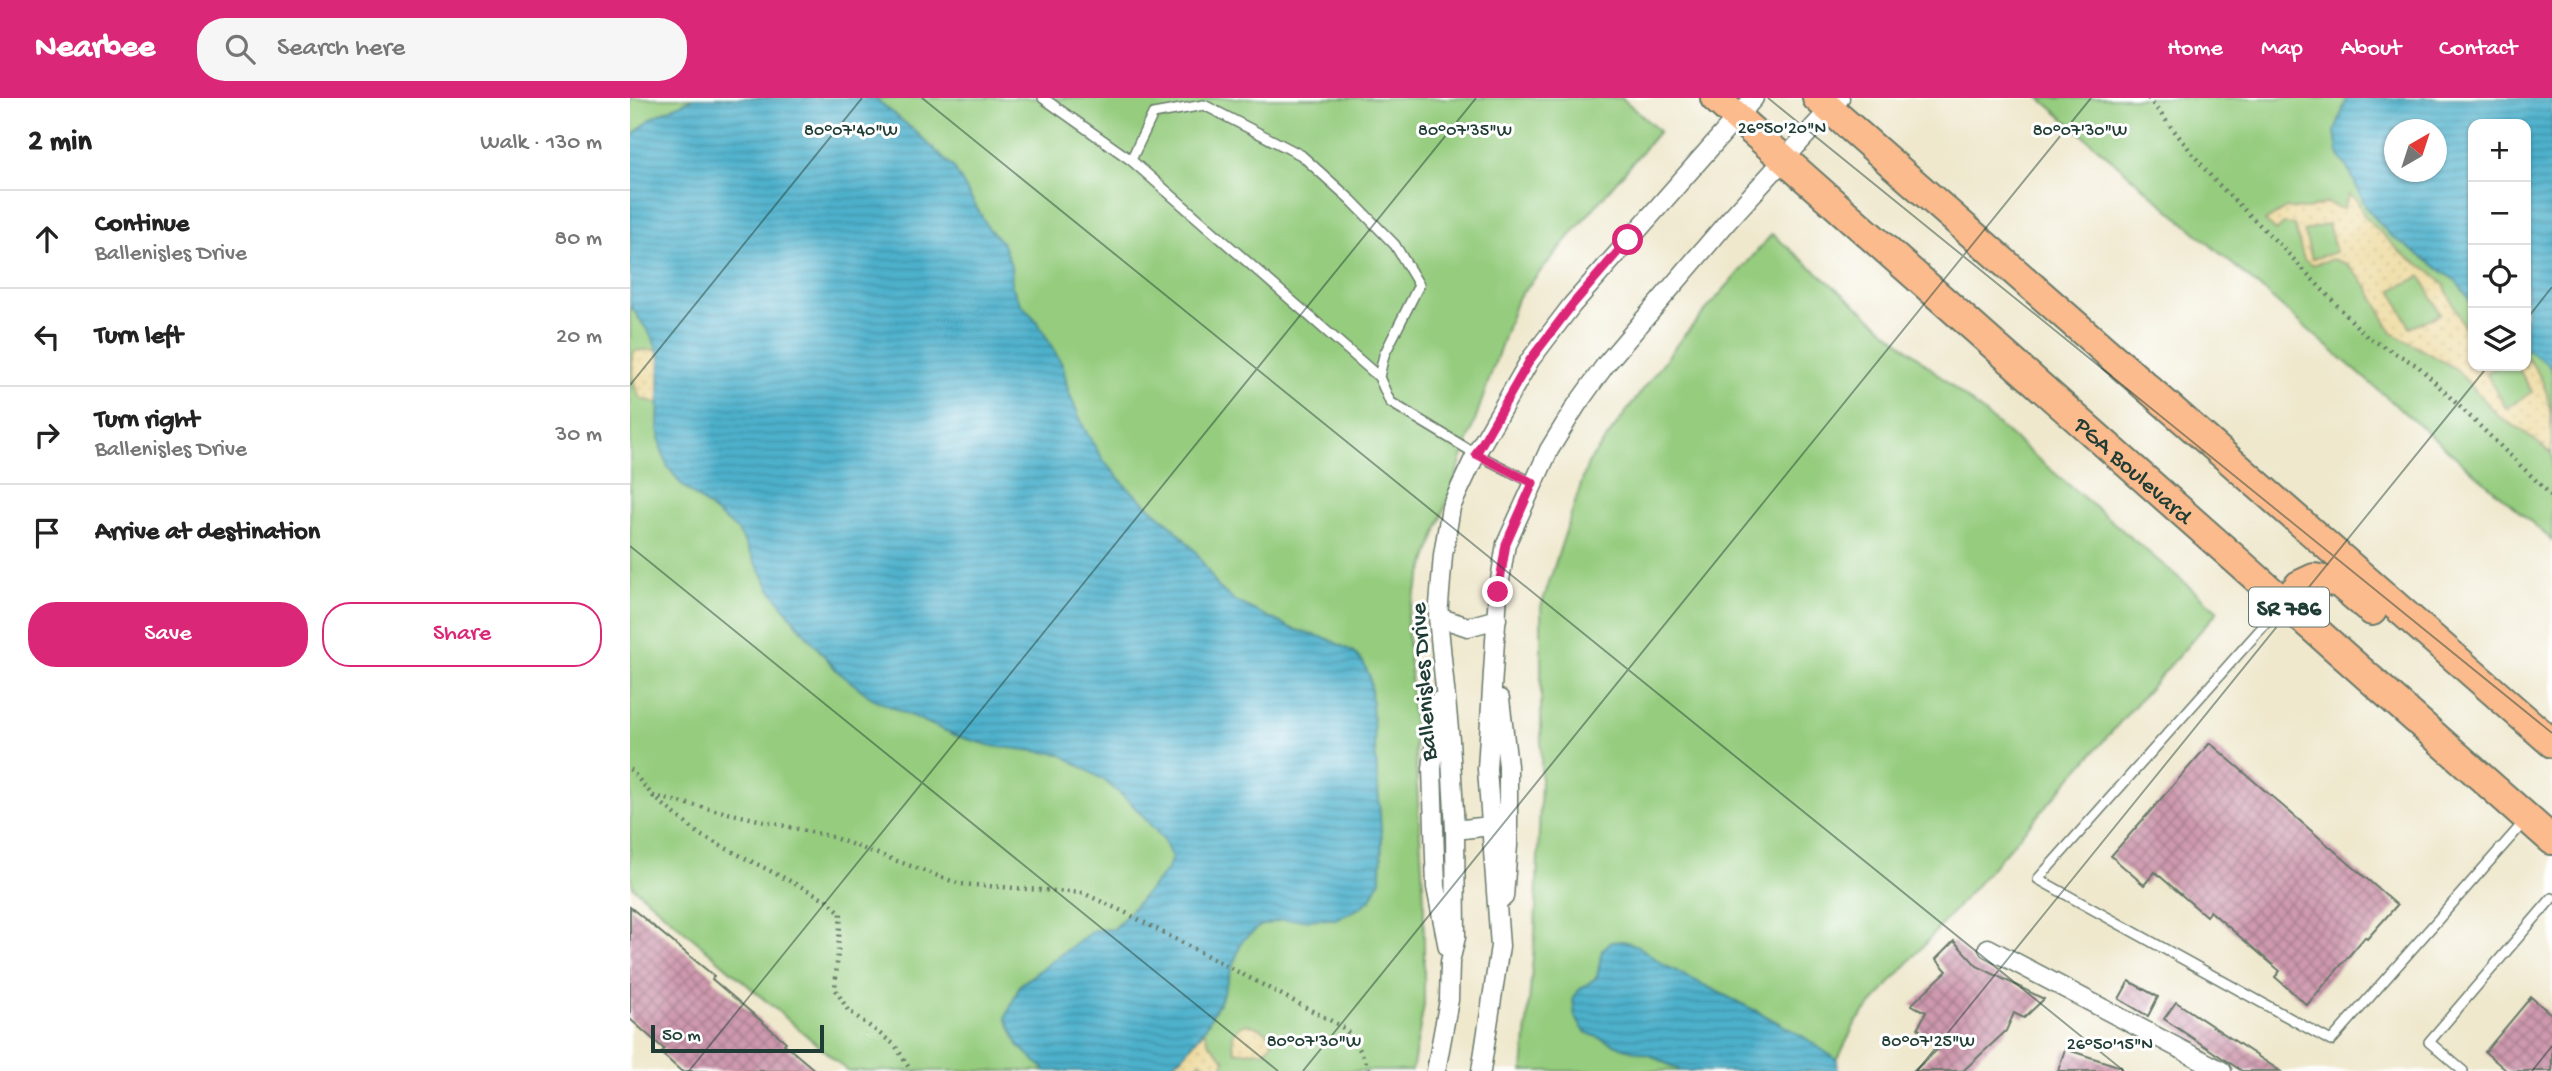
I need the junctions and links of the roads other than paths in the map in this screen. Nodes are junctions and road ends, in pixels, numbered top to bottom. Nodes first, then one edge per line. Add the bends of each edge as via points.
1 (1043, 98) edge
2 (1715, 98) edge
3 (1829, 102) edge
4 (1745, 108) edge
5 (1131, 160) junction
6 (1783, 160) junction
7 (1379, 377) junction
8 (1476, 454) junction
9 (1533, 483) junction
10 (2284, 603) junction
11 (1438, 617) junction
12 (1497, 619) junction
13 (1494, 657) junction
14 (1443, 660) junction
15 (2510, 706) junction
16 (2552, 743) edge
17 (2527, 818) junction
18 (1490, 826) junction
19 (1455, 830) junction
20 (2552, 840) edge
21 (2552, 898) edge
22 (1500, 946) junction
23 (1988, 948) dead end
24 (1450, 962) junction
25 (1436, 1071) edge
26 (1481, 1071) edge
27 (2222, 1071) edge
28 (2463, 1071) edge

1 - 5 lane
2 - 4 main road, PGA Boulevard / SR 786
3 - 6 street
3 - 15 main road, SR 786
4 - 6 main road, PGA Boulevard / SR 786
4 - 8 street, Ballenisles Drive via 1572,305 1530,360
5 - 7 lane
5 - 7 lane via 1153,114 1204,105 1301,155 1395,245 1419,285 1384,355
6 - 9 street via 1606,364 1576,406
6 - 10 main road, PGA Boulevard / SR 786
7 - 8 lane via 1390,402
8 - 9 lane
8 - 11 street, Ballenisles Drive via 1451,507
9 - 12 street via 1506,544
10 - 15 main road via 2314,578 2339,583 2399,632
10 - 17 main road, PGA Boulevard / SR 786
10 - 17 lane via 2038,879 2330,1041
11 - 12 street via 1468,628
11 - 14 street, Ballenisles Drive
12 - 13 street
13 - 18 street via 1487,769
13 - 22 street via 1508,766 1508,845
14 - 19 street, Ballenisles Drive
14 - 24 street via 1432,769 1436,887
15 - 16 main road, SR 786
17 - 20 main road, PGA Boulevard / SR 786
18 - 19 street
18 - 22 street
19 - 24 street, Ballenisles Drive via 1456,937
21 - 28 lane via 2429,1042
22 - 26 street
23 - 27 street
24 - 25 street, Ballenisles Drive via 1449,1000

